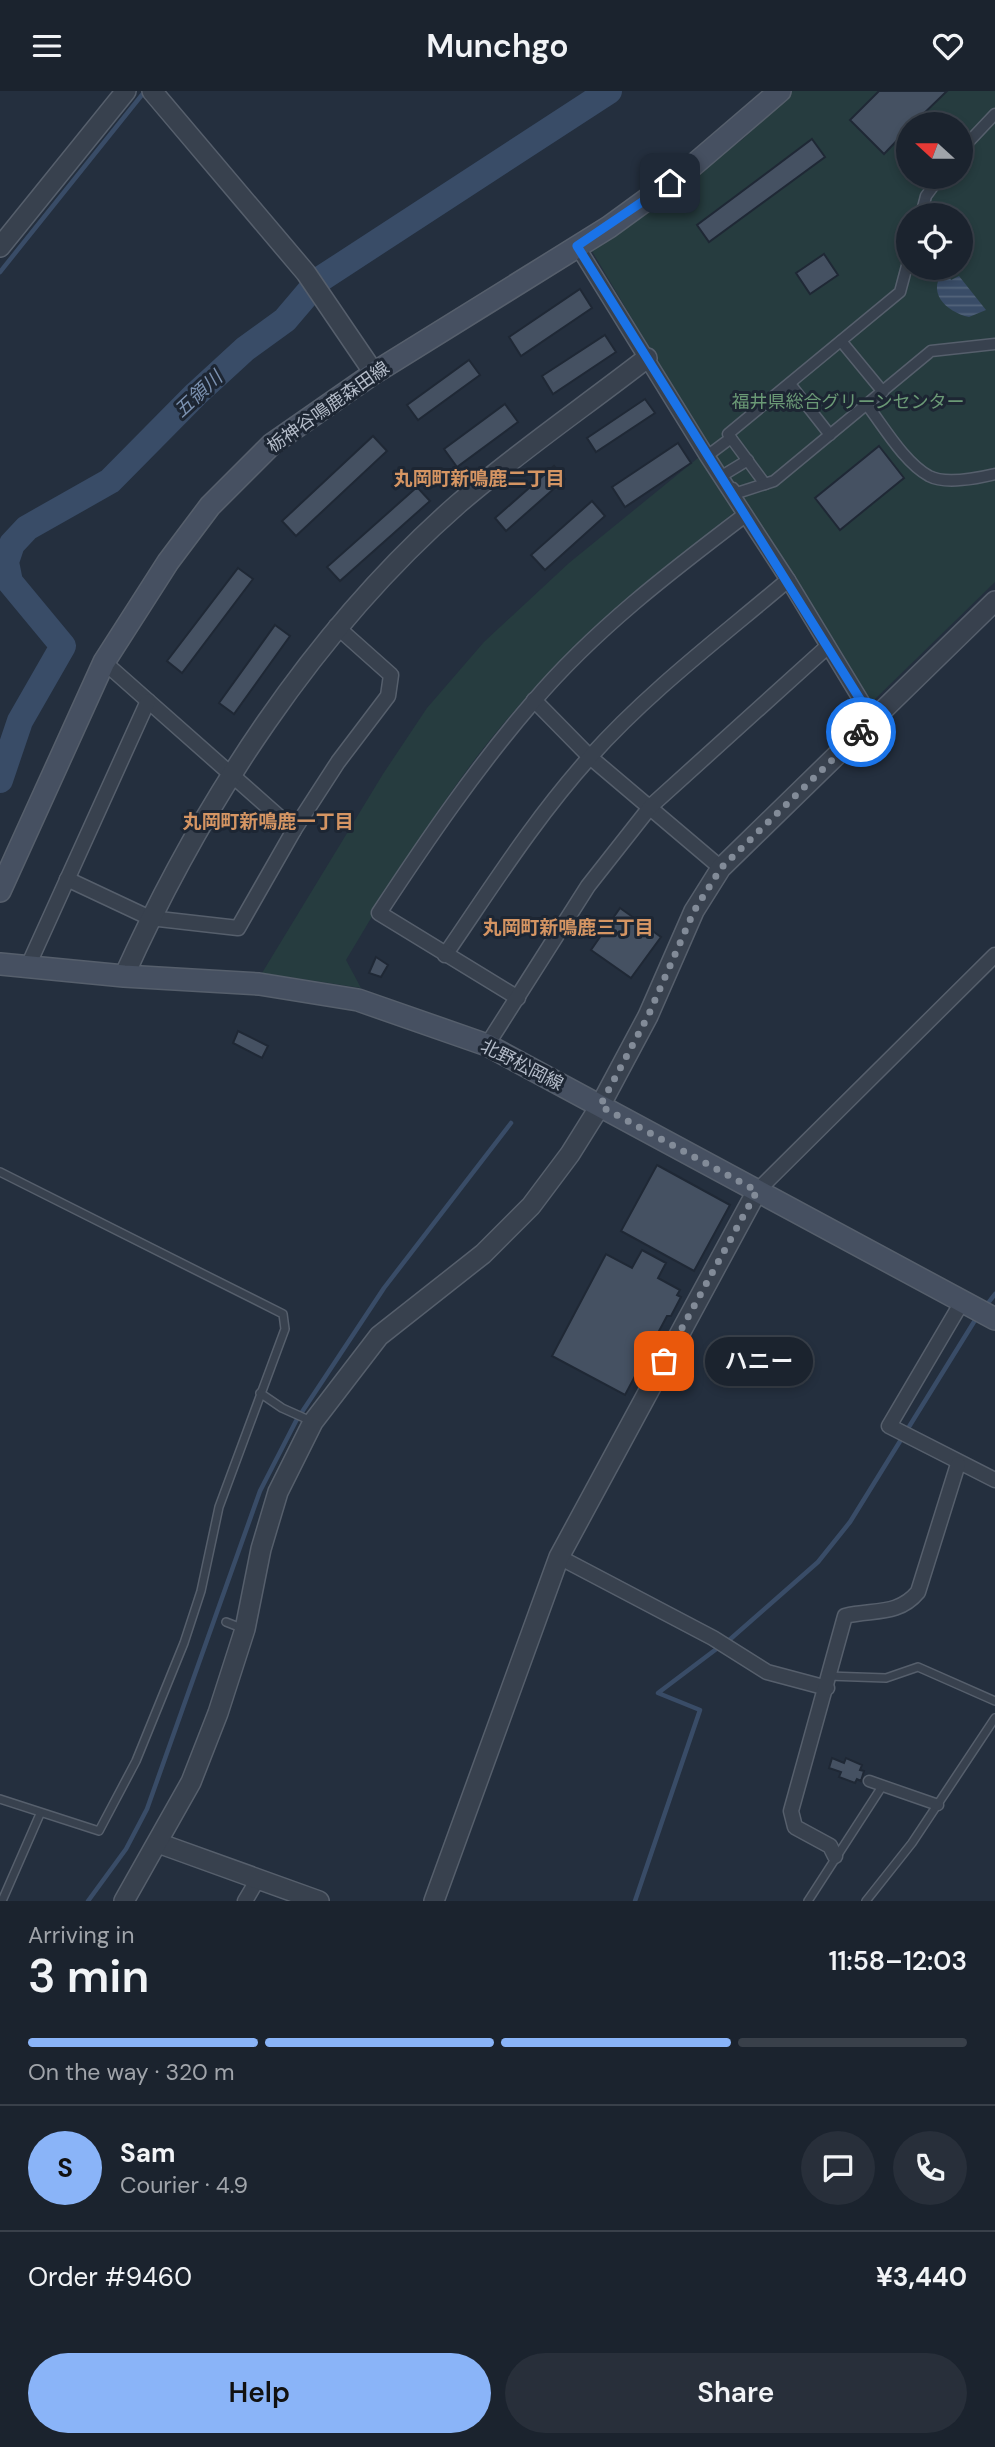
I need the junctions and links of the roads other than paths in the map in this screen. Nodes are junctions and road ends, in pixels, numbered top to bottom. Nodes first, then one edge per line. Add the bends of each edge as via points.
1 (126, 91) edge
2 (152, 91) edge
3 (780, 91) edge
4 (995, 114) edge
5 (973, 137) edge
6 (577, 246) junction
7 (0, 247) edge
8 (903, 280) edge
9 (841, 341) junction
10 (995, 344) edge
11 (647, 358) junction
12 (374, 373) junction
13 (790, 384) junction
14 (883, 392) junction
15 (867, 405) junction
16 (830, 435) junction
17 (731, 438) junction
18 (707, 456) junction
19 (748, 460) junction
20 (995, 474) edge
21 (724, 483) junction
22 (765, 484) junction
23 (745, 516) junction
24 (788, 580) junction
25 (995, 601) edge
26 (336, 626) junction
27 (827, 647) junction
28 (104, 662) junction
29 (534, 700) junction
30 (148, 701) junction
31 (873, 720) junction
32 (590, 757) junction
33 (231, 774) junction
34 (650, 806) junction
35 (294, 829) junction
36 (721, 868) junction
37 (67, 879) junction
38 (0, 891) edge
39 (150, 918) junction
40 (445, 955) junction
41 (995, 955) edge
42 (0, 964) edge
43 (28, 966) junction
44 (124, 976) junction
45 (517, 998) junction
46 (487, 1045) junction
47 (600, 1106) junction
48 (0, 1172) edge
49 (757, 1191) junction
50 (962, 1302) junction
51 (995, 1319) edge
52 (260, 1393) junction
53 (313, 1422) junction
54 (958, 1464) junction
55 (995, 1479) edge
56 (559, 1557) junction
57 (226, 1622) dead end
58 (245, 1629) junction
59 (827, 1682) junction
60 (995, 1701) edge
61 (995, 1718) edge
62 (869, 1781) dead end
63 (883, 1785) junction
64 (0, 1798) edge
65 (937, 1805) junction
66 (40, 1814) junction
67 (158, 1843) junction
68 (835, 1856) junction
69 (258, 1879) junction
70 (2, 1901) edge
71 (124, 1901) edge
72 (245, 1901) edge
73 (320, 1901) edge
74 (434, 1901) edge
75 (808, 1901) edge
76 (866, 1901) edge

1 - 7 street
2 - 12 street via 306,273
3 - 6 main road, 栃神谷鳴鹿森田線 via 691,168
4 - 5 street
6 - 11 street
6 - 12 main road, 栃神谷鳴鹿森田線
8 - 9 street via 900,292
9 - 13 street
9 - 14 street
10 - 14 street via 931,351
11 - 18 street
11 - 26 street via 458,505
12 - 28 main road, 栃神谷鳴鹿森田線 via 272,444 210,506
13 - 16 street
13 - 17 street via 729,434
14 - 15 street
15 - 16 street
15 - 20 street via 930,477 956,480
16 - 22 street
17 - 18 street
17 - 19 street
18 - 21 street
19 - 21 street
19 - 22 street
21 - 22 street via 737,493
21 - 23 street
23 - 24 street
23 - 29 street via 608,625
24 - 27 street
24 - 32 street via 668,681
25 - 31 street
26 - 33 street
26 - 35 street via 391,675 388,696
27 - 31 street
27 - 34 street
28 - 30 street
28 - 38 main road, 栃神谷鳴鹿森田線
29 - 32 street
29 - 40 street via 452,804 379,913
30 - 33 street
30 - 37 street
31 - 36 street
32 - 34 street
32 - 40 street via 523,841
33 - 35 street
33 - 39 street
34 - 36 street
34 - 45 street via 588,886
35 - 39 street via 238,928
36 - 47 street via 694,911 648,1016
37 - 39 street
37 - 43 street
39 - 44 street
40 - 45 street
41 - 49 street
42 - 43 main road, 北野松岡線
43 - 44 main road, 北野松岡線
44 - 46 main road, 北野松岡線 via 259,984 358,1000
45 - 46 street
46 - 47 main road, 北野松岡線
47 - 49 main road, 北野松岡線
47 - 53 street via 531,1206 483,1254 379,1336
48 - 52 lane via 283,1314 282,1338
49 - 50 main road, 北野松岡線
49 - 56 street
50 - 51 main road, 北野松岡線
50 - 54 street via 889,1426
52 - 53 lane
52 - 66 lane via 219,1507 201,1591 184,1643 130,1773 99,1831
53 - 58 street via 278,1492
54 - 55 street
54 - 59 street via 918,1592 909,1604 893,1611 845,1616
56 - 59 street via 767,1672
56 - 74 street
57 - 58 lane
58 - 67 street via 195,1770
59 - 60 lane via 886,1678 918,1667
59 - 68 street via 791,1811 795,1827 830,1846
61 - 65 lane
62 - 63 street
63 - 65 street
63 - 68 lane
64 - 66 lane
65 - 76 lane
66 - 70 lane
67 - 69 street
67 - 71 street
68 - 75 lane
69 - 72 street
69 - 73 street

